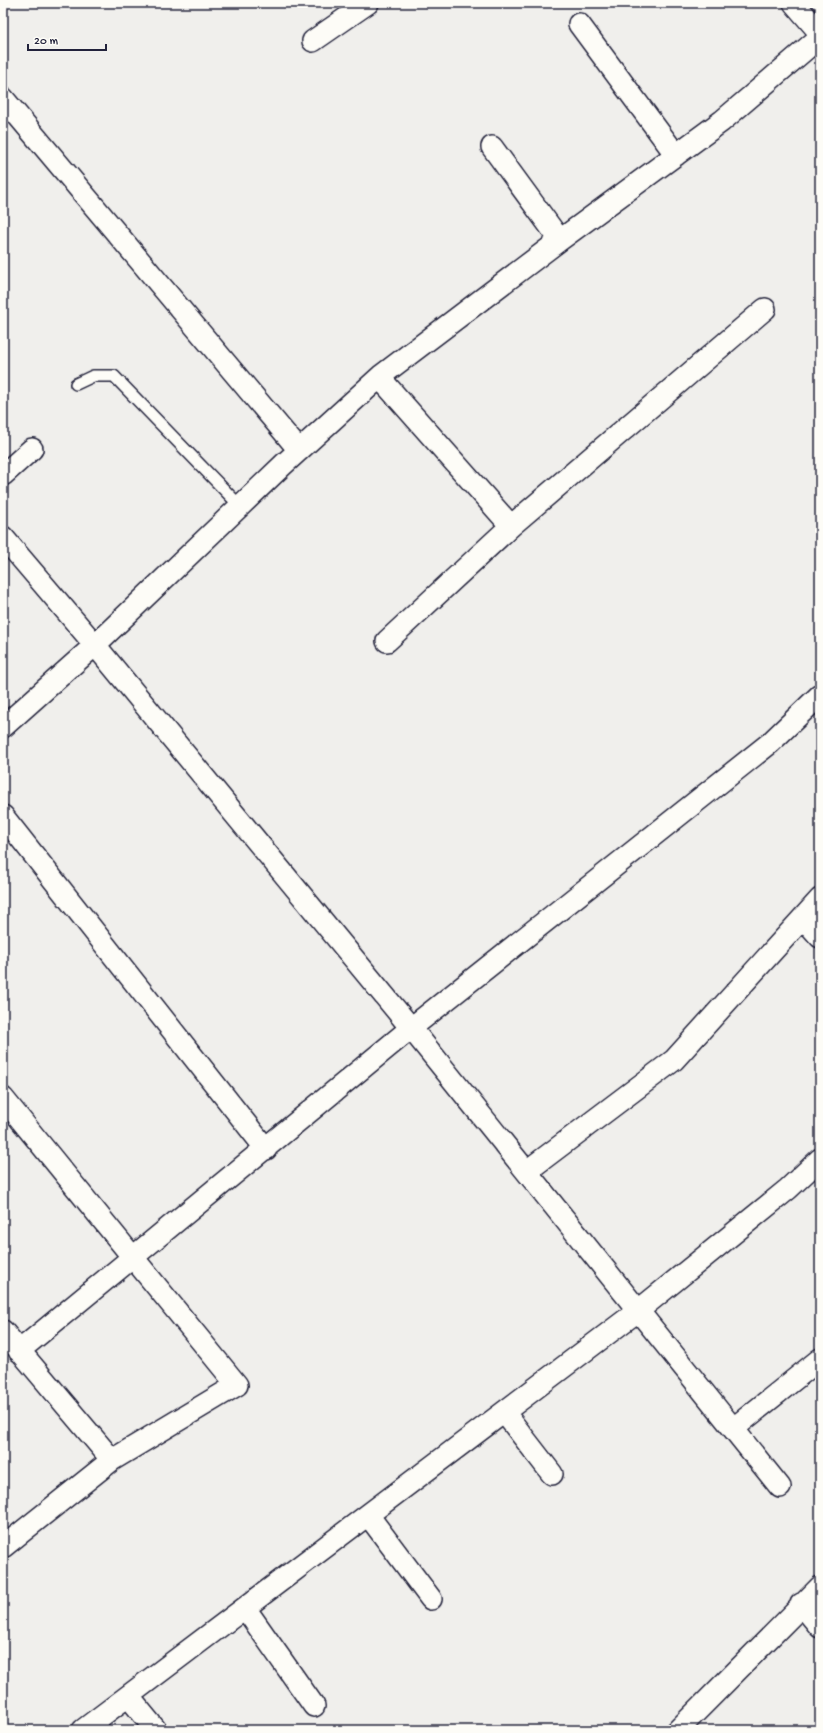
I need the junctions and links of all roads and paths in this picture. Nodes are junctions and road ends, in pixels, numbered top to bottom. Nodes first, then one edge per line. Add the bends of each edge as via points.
1 (368, 3) edge
2 (794, 3) edge
3 (579, 24) dead end
4 (820, 33) edge
5 (820, 37) edge
6 (313, 41) dead end
7 (3, 98) edge
8 (492, 147) dead end
9 (676, 155) junction
10 (560, 240) junction
11 (765, 309) dead end
12 (380, 378) junction
13 (76, 384) dead end
14 (32, 449) dead end
15 (299, 450) junction
16 (3, 475) edge
17 (240, 506) junction
18 (510, 526) junction
19 (3, 537) edge
20 (387, 641) dead end
21 (95, 646) junction
22 (820, 695) edge
23 (3, 727) edge
24 (3, 816) edge
25 (820, 899) edge
26 (803, 918) junction
27 (820, 936) edge
28 (411, 1028) junction
29 (3, 1098) edge
30 (266, 1149) junction
31 (820, 1159) edge
32 (527, 1171) junction
33 (134, 1258) junction
34 (639, 1310) junction
35 (3, 1331) edge
36 (20, 1351) junction
37 (820, 1359) edge
38 (504, 1412) junction
39 (734, 1428) junction
40 (112, 1460) junction
41 (552, 1474) dead end
42 (780, 1487) dead end
43 (368, 1515) junction
44 (3, 1547) edge
45 (820, 1587) edge
46 (431, 1599) dead end
47 (801, 1604) junction
48 (245, 1608) junction
49 (820, 1626) edge
50 (128, 1696) junction
51 (314, 1706) dead end
52 (681, 1729) edge
53 (83, 1730) edge
54 (156, 1730) edge

1 - 6 street
2 - 4 street
3 - 9 street
5 - 9 street via 722,121
7 - 15 street
8 - 10 street
9 - 10 street
10 - 12 street
11 - 18 street
12 - 15 street
12 - 18 street
13 - 17 lane via 93,376 114,376
14 - 16 street
15 - 17 street
17 - 21 street
18 - 20 street
19 - 21 street
21 - 23 street
21 - 28 street
22 - 28 street via 770,743
24 - 30 street
25 - 26 street
26 - 27 street
26 - 32 street via 674,1060
28 - 30 street
28 - 32 street
29 - 33 street
30 - 33 street
31 - 34 street via 788,1190
32 - 34 street
33 - 36 street
33 - 40 street via 237,1385
34 - 38 street
34 - 39 street
35 - 36 street
36 - 40 street
37 - 39 street
38 - 41 street
38 - 43 street
39 - 42 street
40 - 44 street
43 - 46 street
43 - 48 street
45 - 47 street
47 - 49 street
47 - 52 street
48 - 50 street
48 - 51 street
50 - 53 street
50 - 54 street

